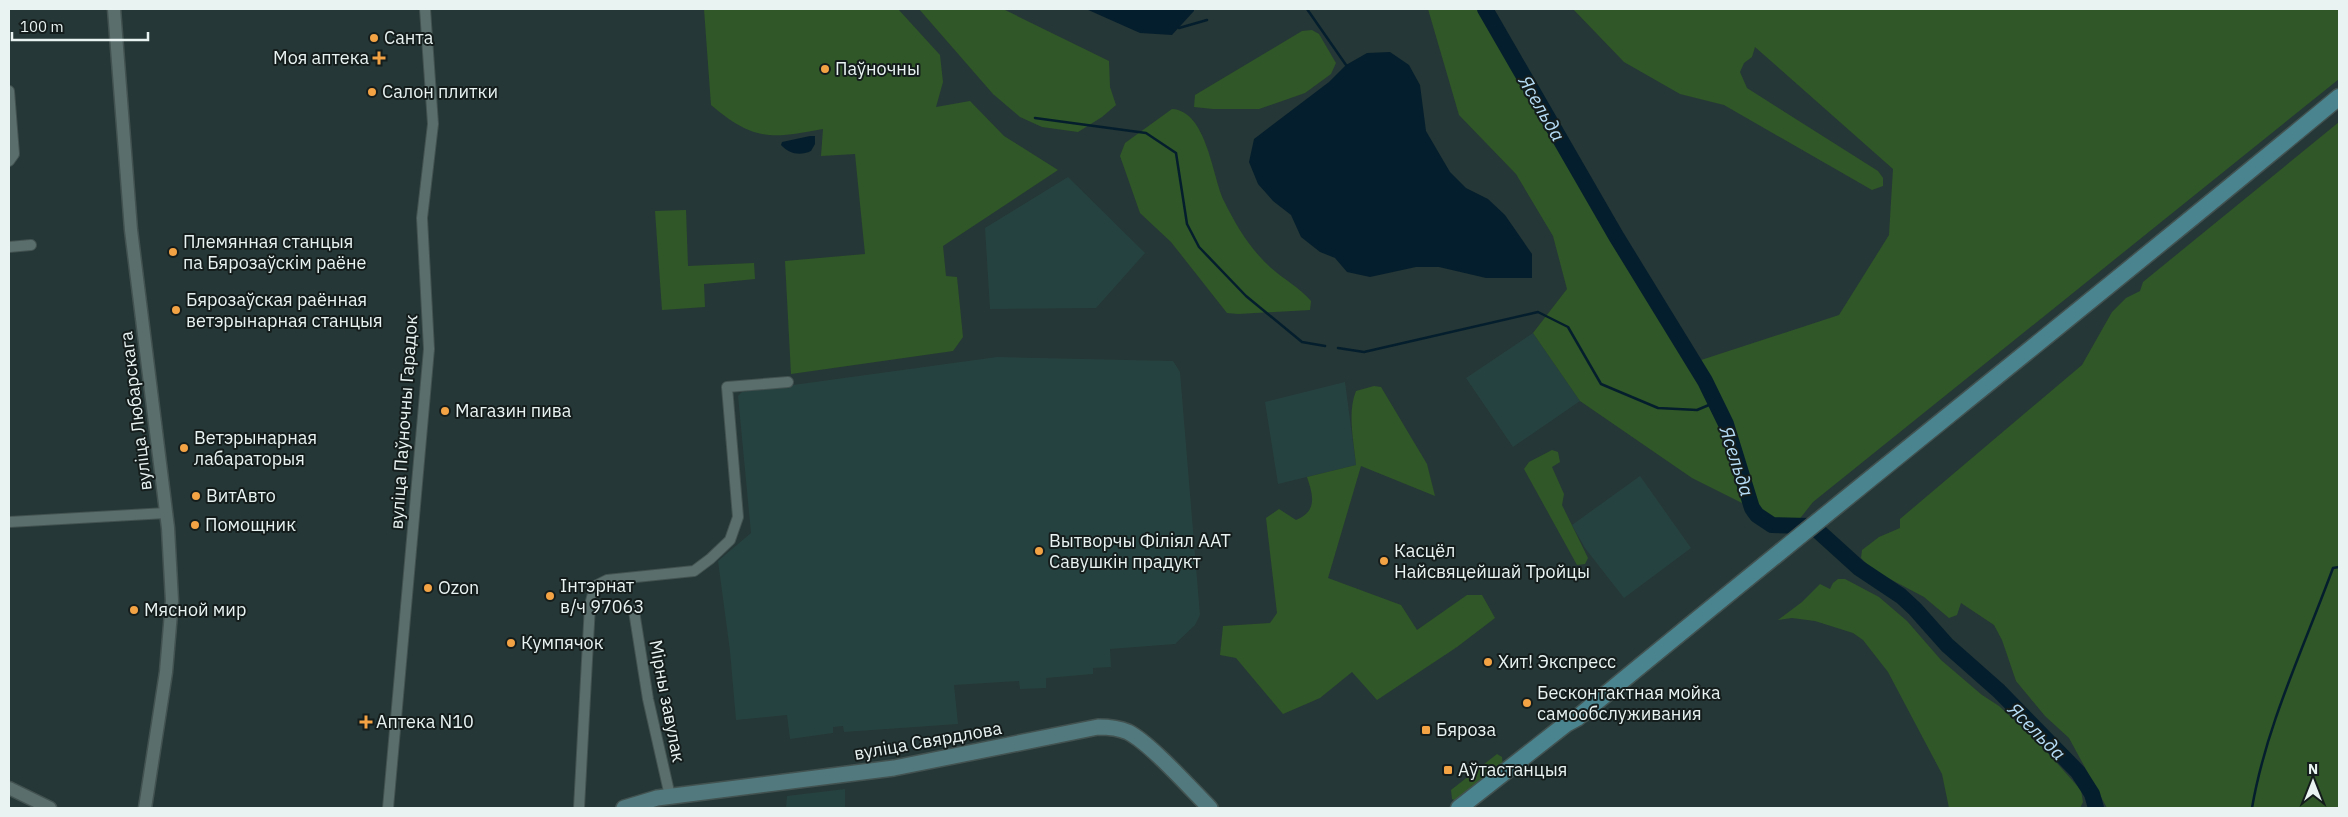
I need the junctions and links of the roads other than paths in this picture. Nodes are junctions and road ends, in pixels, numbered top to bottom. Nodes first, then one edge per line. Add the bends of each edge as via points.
1 (114, 9) edge
2 (425, 9) edge
3 (9, 91) edge
4 (2339, 96) edge
5 (9, 161) edge
6 (31, 245) dead end
7 (9, 247) edge
8 (788, 382) dead end
9 (166, 513) junction
10 (9, 522) edge
11 (634, 611) dead end
12 (1577, 718) junction
13 (9, 788) edge
14 (670, 796) junction
15 (50, 808) edge
16 (145, 808) edge
17 (388, 808) edge
18 (579, 808) edge
19 (624, 808) edge
20 (1210, 808) edge
21 (1459, 808) edge
22 (1475, 808) edge

1 - 9 street, вуліца Любарскага via 131,230
2 - 17 street, вуліца Паўночны Гарадок via 434,124 422,218 429,349
3 - 5 street via 14,154
4 - 12 main road
6 - 7 street
8 - 18 street via 727,388 738,517 730,540 694,571 607,580 596,586 590,605
9 - 10 street
9 - 16 street, вуліца Любарскага via 172,601 170,632
11 - 14 street, Мірны завулак via 648,700
12 - 21 main road
12 - 22 main road via 1569,730
13 - 15 street
14 - 19 main road, вуліца Свярдлова
14 - 20 main road, вуліца Свярдлова via 894,768 1098,727 1129,732

